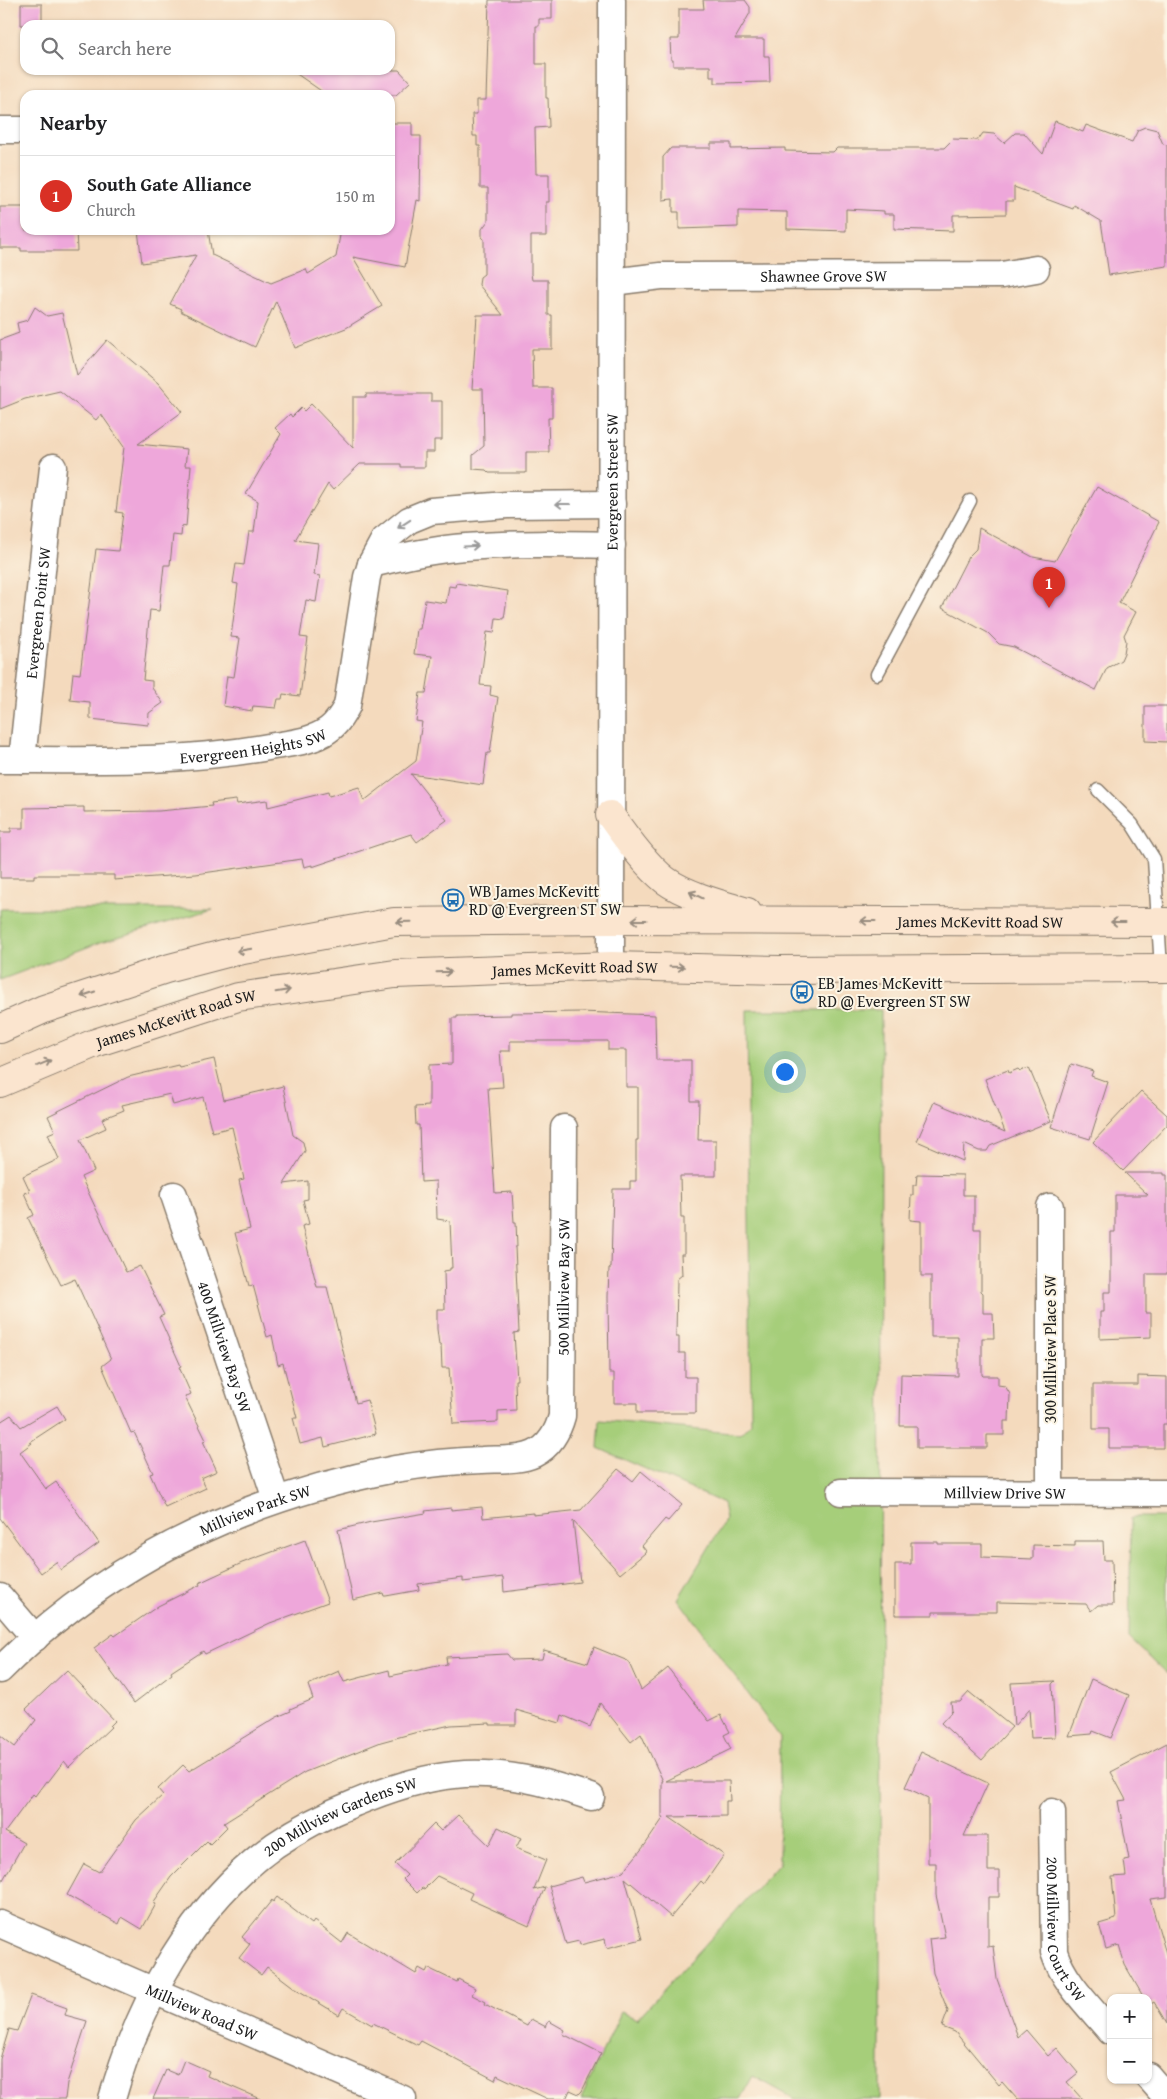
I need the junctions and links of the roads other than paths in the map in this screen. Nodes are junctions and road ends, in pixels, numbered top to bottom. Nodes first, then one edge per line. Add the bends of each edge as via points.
1 (612, 0) edge
2 (0, 130) edge
3 (20, 130) edge
4 (1036, 269) dead end
5 (612, 282) junction
6 (52, 467) dead end
7 (970, 501) dead end
8 (612, 504) junction
9 (612, 544) junction
10 (371, 564) junction
11 (877, 674) dead end
12 (11, 760) edge
13 (1098, 790) dead end
14 (610, 815) junction
15 (610, 920) junction
16 (775, 921) junction
17 (1163, 922) edge
18 (611, 966) junction
19 (1164, 968) edge
20 (0, 1029) edge
21 (0, 1083) edge
22 (564, 1128) dead end
23 (174, 1195) dead end
24 (1050, 1206) dead end
25 (548, 1443) joint
26 (842, 1492) dead end
27 (1050, 1492) junction
28 (1167, 1492) edge
29 (276, 1499) junction
30 (0, 1597) edge
31 (35, 1638) junction
32 (0, 1670) edge
33 (591, 1797) dead end
34 (1052, 1812) dead end
35 (0, 1924) edge
36 (155, 1991) junction
37 (1107, 2027) edge
38 (1152, 2081) edge
39 (1167, 2098) edge
40 (112, 2099) edge
41 (403, 2099) edge

1 - 5 street, Evergreen Street SW
2 - 3 street
4 - 5 street, Shawnee Grove SW via 1002,275 661,276
5 - 8 street, Evergreen Street SW
6 - 12 street, Evergreen Point SW
7 - 11 lane
8 - 9 street, Evergreen Street SW
8 -> 10 street, Evergreen Heights SW via 507,505 431,511 409,520 384,540
10 -> 9 street via 464,547
9 - 14 street, Evergreen Street SW
10 - 12 street, Evergreen Heights SW via 347,706 329,730 310,739 192,757
13 - 17 lane via 1132,824 1154,859
14 - 15 street, Evergreen Street SW
16 -> 14 main road via 702,898 665,880 629,842
16 -> 15 main road, James McKevitt Road SW
15 - 18 street, Evergreen Street SW
15 -> 20 main road, James McKevitt Road SW via 394,922 175,966 62,1003
17 -> 16 main road, James McKevitt Road SW
17 - 19 lane
18 -> 19 main road, James McKevitt Road SW via 779,970
21 -> 18 main road, James McKevitt Road SW via 95,1043 238,997 396,974
22 - 25 street, 500 Millview Bay SW via 562,1416
23 - 29 street, 400 Millview Bay SW
24 - 27 street, 300 Millview Place SW
25 - 29 street, Millview Park SW via 533,1454 519,1458 404,1467 353,1477
26 - 27 street, Millview Drive SW
27 - 28 street, Millview Drive SW
29 - 31 street, Millview Park SW via 193,1532 150,1556 71,1608
30 - 31 street
31 - 32 street, Millview Park SW
33 - 36 street, 200 Millview Gardens SW via 556,1785 509,1776 453,1775 379,1793 330,1813 274,1846 241,1874 205,1912
34 - 37 street, 200 Millview Court SW via 1054,1952 1069,1982
35 - 36 street, Millview Road SW
36 - 40 street, 200 Millview Gardens SW via 137,2025
36 - 41 street, Millview Road SW
38 - 39 street

